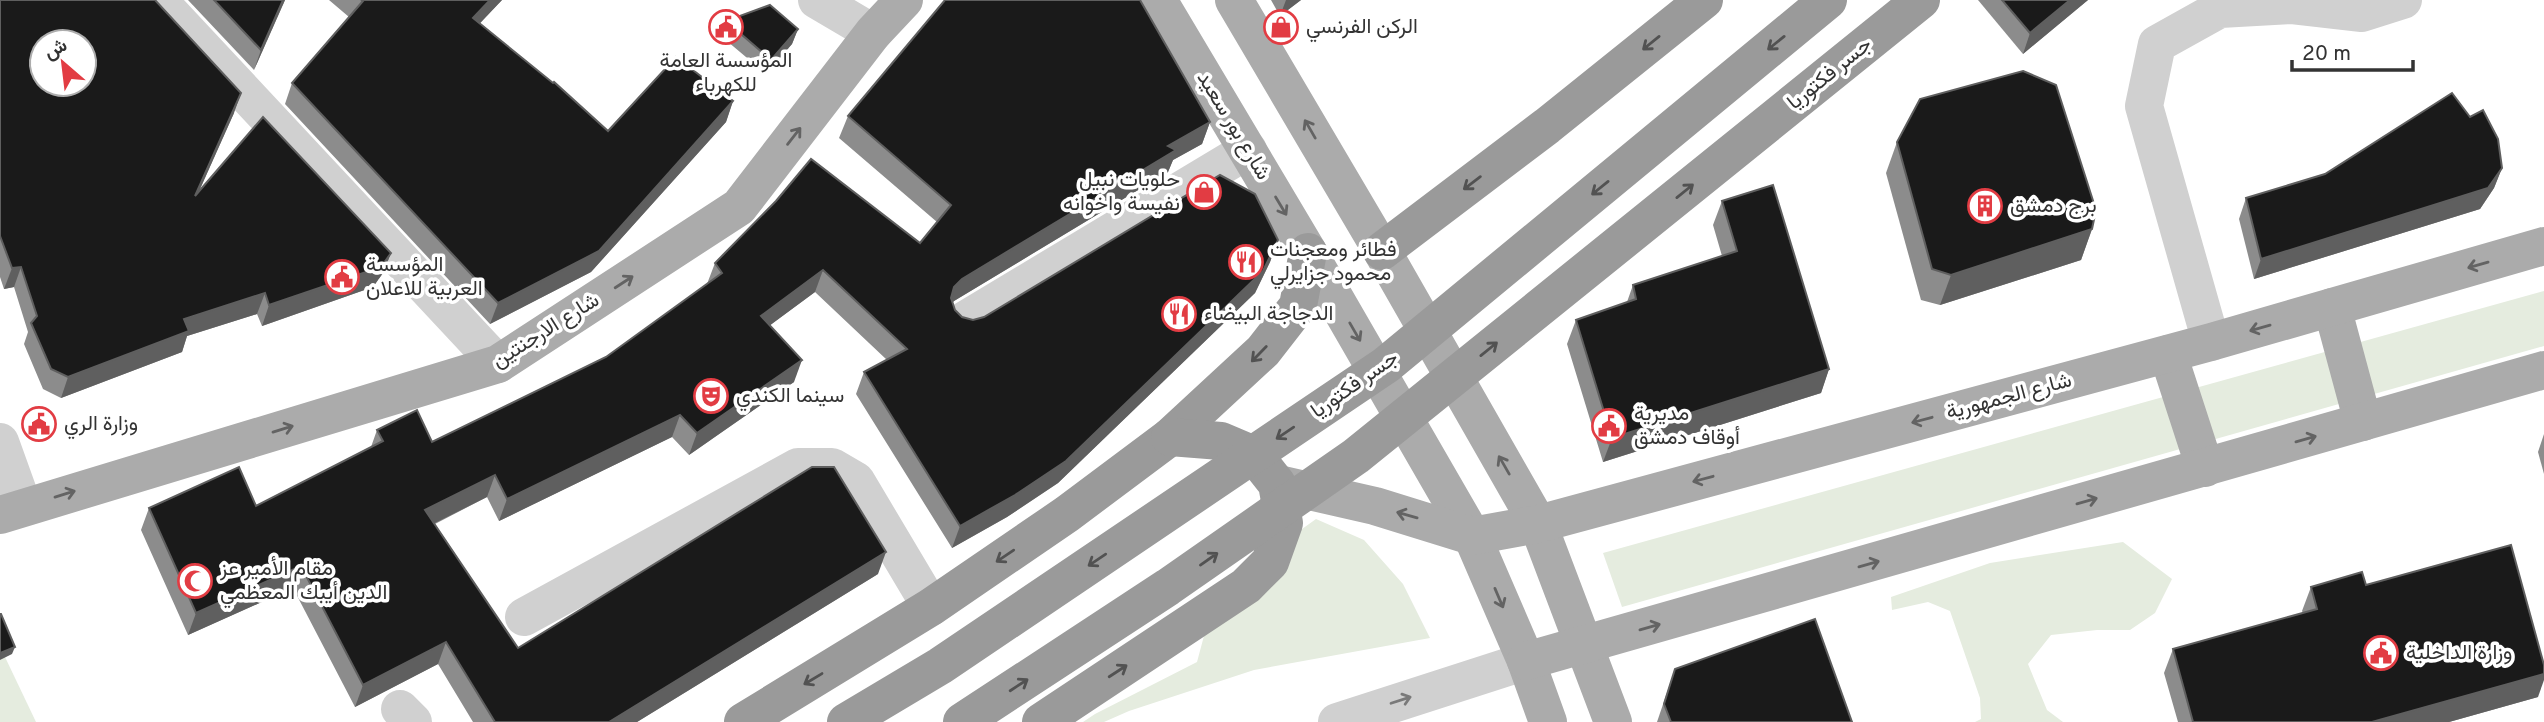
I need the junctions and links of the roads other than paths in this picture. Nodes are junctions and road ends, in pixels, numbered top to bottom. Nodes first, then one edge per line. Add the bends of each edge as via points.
1 (158, 0) edge
2 (817, 0) edge
3 (904, 0) edge
4 (1158, 0) edge
5 (1234, 0) edge
6 (1704, 0) edge
7 (1828, 0) edge
8 (1921, 0) edge
9 (2403, 0) edge
10 (873, 33) junction
11 (1248, 150) junction
12 (2544, 246) edge
13 (1382, 251) junction
14 (1308, 252) junction
15 (2332, 307) junction
16 (965, 320) edge
17 (2211, 342) junction
18 (2168, 354) junction
19 (498, 364) junction
20 (2544, 369) edge
21 (2363, 422) junction
22 (1170, 437) junction
23 (0, 442) edge
24 (2205, 468) junction
25 (1277, 484) junction
26 (12, 511) edge
27 (1538, 524) junction
28 (1472, 536) junction
29 (931, 607) junction
30 (524, 617) dead end
31 (1584, 645) junction
32 (1526, 661) junction
33 (743, 722) edge
34 (846, 722) edge
35 (962, 722) edge
36 (1041, 722) edge
37 (1337, 722) edge
38 (1548, 722) edge
39 (1613, 722) edge

1 - 19 street
2 - 10 street
3 - 10 main road, شارع الارجنتين
4 - 11 main road, شارع بور سعيد
13 -> 5 main road
6 -> 13 highway
7 -> 34 highway, جسر فكتوريا, bridge via 1386,365 940,666
35 -> 8 highway, جسر فكتوريا, bridge via 1356,456
9 - 17 street via 2362,13 2292,5 2220,9 2157,44 2144,106
19 -> 10 main road, شارع الارجنتين via 739,207
11 -> 14 main road, شارع بور سعيد
11 - 16 street
12 -> 15 main road, شارع الجمهورية
27 -> 13 main road
14 -> 22 highway via 1298,306 1262,351
14 -> 28 main road, شارع بور سعيد
15 -> 17 main road, شارع الجمهورية
15 - 21 main road
17 - 18 main road, شارع الجمهورية
18 - 24 main road
18 -> 27 main road, شارع الجمهورية
26 -> 19 main road, شارع الارجنتين
20 - 21 main road
24 -> 21 main road
22 - 25 highway via 1221,441 1254,456
22 -> 29 highway
23 - 26 street
31 -> 24 main road
28 -> 25 main road via 1375,506
36 -> 25 highway via 1246,586 1270,562 1284,523
27 - 28 main road, شارع الجمهورية
27 - 31 main road
28 -> 32 main road, شارع بور سعيد
29 - 30 street via 856,481 832,467 797,467
29 -> 33 highway
31 - 32 main road
31 - 39 main road
37 -> 32 street
32 - 38 main road, شارع بور سعيد

